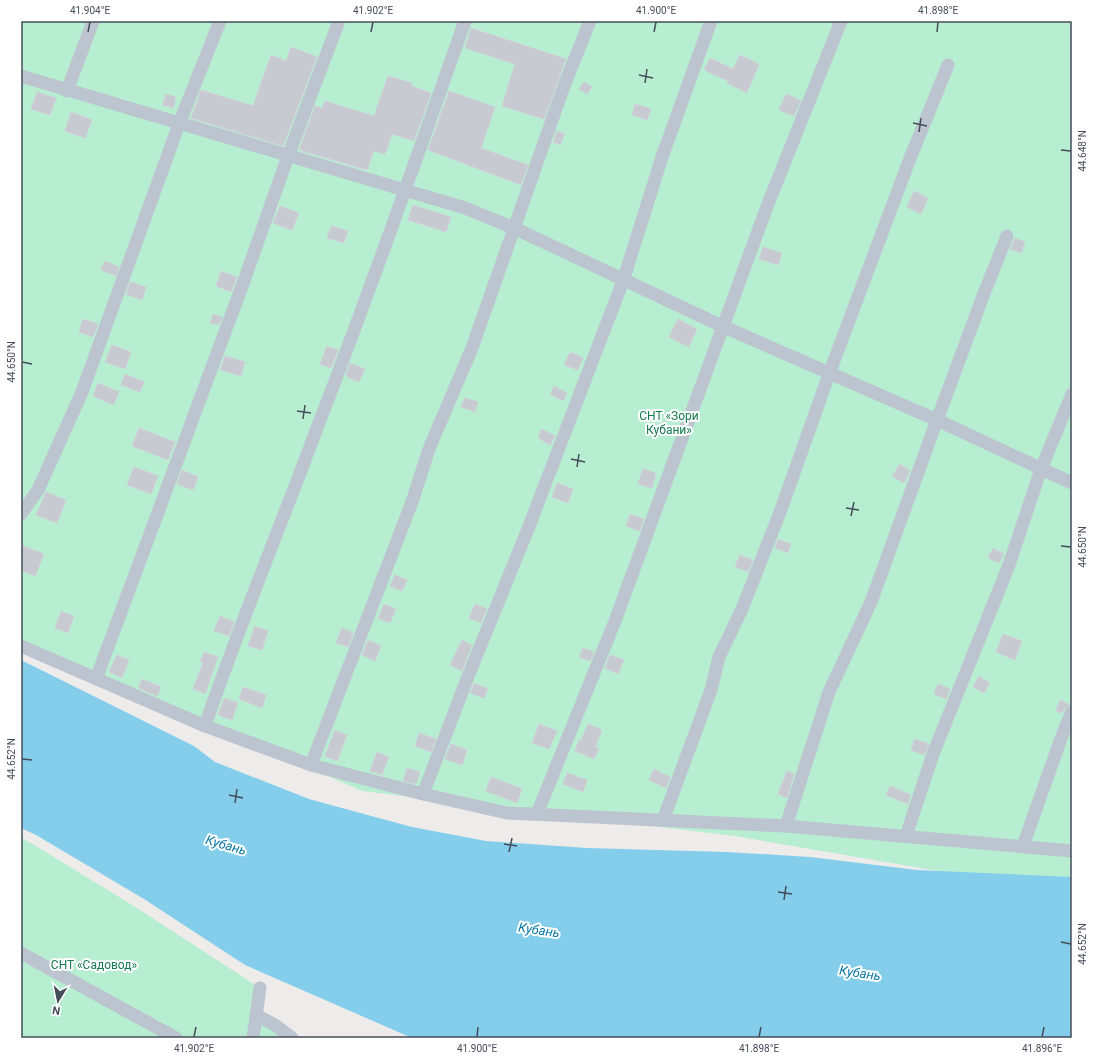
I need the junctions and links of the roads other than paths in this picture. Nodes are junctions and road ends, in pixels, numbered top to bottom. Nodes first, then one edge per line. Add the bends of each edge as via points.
1 (93, 21) edge
2 (220, 21) edge
3 (339, 21) edge
4 (465, 21) edge
5 (590, 21) edge
6 (711, 21) edge
7 (841, 21) edge
8 (948, 65) dead end
9 (21, 76) edge
10 (67, 91) junction
11 (179, 124) junction
12 (288, 156) junction
13 (405, 191) junction
14 (514, 228) junction
15 (1007, 236) dead end
16 (623, 280) junction
17 (724, 327) junction
18 (829, 374) junction
19 (1072, 394) edge
20 (937, 420) junction
21 (1041, 469) junction
22 (1072, 483) edge
23 (21, 514) edge
24 (21, 646) edge
25 (96, 679) junction
26 (1072, 711) edge
27 (205, 726) junction
28 (311, 765) junction
29 (423, 794) junction
30 (537, 814) junction
31 (663, 820) junction
32 (786, 826) junction
33 (906, 836) junction
34 (1023, 846) junction
35 (1072, 851) edge
36 (21, 953) edge
37 (260, 988) dead end
38 (256, 1015) junction
39 (176, 1038) edge
40 (253, 1038) edge
41 (292, 1038) edge

1 - 10 lane
2 - 11 lane
3 - 12 lane
4 - 13 lane
5 - 14 lane via 564,86
6 - 16 lane via 662,157
7 - 17 lane via 768,204
8 - 18 lane
9 - 10 lane
10 - 11 lane
11 - 12 lane
11 - 23 lane via 82,392 38,490
12 - 13 lane
12 - 25 lane via 239,296
13 - 14 lane via 465,208
13 - 27 lane
14 - 16 lane
14 - 28 lane via 472,348 429,449 412,502
15 - 20 lane
16 - 17 lane
16 - 29 lane
17 - 18 lane
17 - 30 lane via 615,621
18 - 20 lane
18 - 31 lane via 782,507 742,609 719,657 711,690
19 - 21 lane
20 - 21 lane
20 - 32 lane via 871,602 829,692
21 - 22 lane
21 - 33 lane via 1009,565 933,754
24 - 25 lane
25 - 27 lane
26 - 34 lane
27 - 28 lane
28 - 29 lane
29 - 30 lane via 507,813
30 - 31 lane
31 - 32 lane
32 - 33 lane
33 - 34 lane
34 - 35 lane
36 - 39 lane
37 - 38 lane
38 - 40 lane
38 - 41 lane via 275,1024

